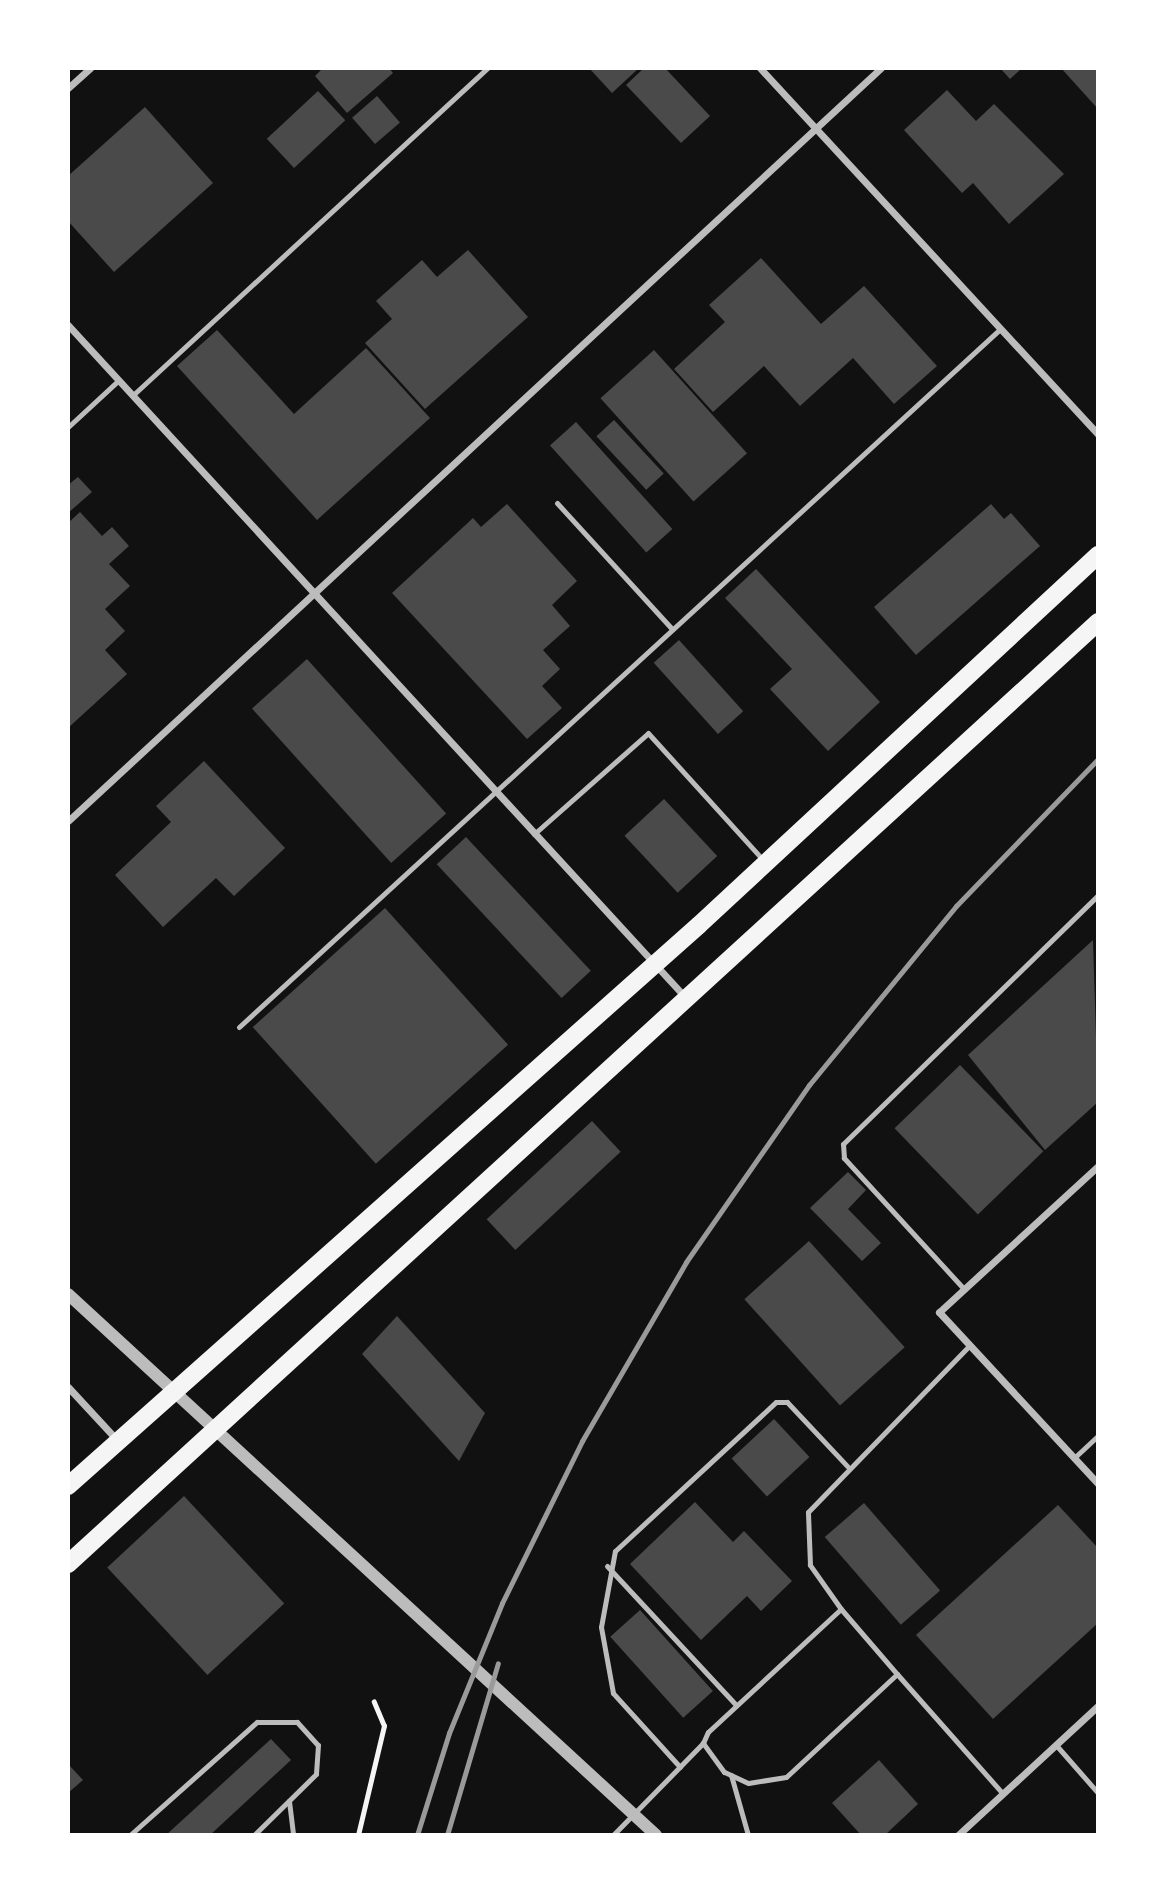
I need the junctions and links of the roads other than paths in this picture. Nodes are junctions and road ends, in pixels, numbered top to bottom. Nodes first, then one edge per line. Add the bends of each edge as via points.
1 (90, 68) edge
2 (487, 68) edge
3 (760, 68) edge
4 (881, 68) edge
5 (68, 88) edge
6 (817, 129) junction
7 (68, 325) edge
8 (999, 330) junction
9 (119, 380) junction
10 (133, 395) junction
11 (68, 427) edge
12 (1098, 434) edge
13 (557, 503) dead end
14 (1098, 555) edge
15 (314, 593) junction
16 (1098, 622) edge
17 (671, 628) junction
18 (497, 792) junction
19 (68, 821) edge
20 (534, 834) junction
21 (766, 863) junction
22 (1098, 895) edge
23 (654, 965) junction
24 (685, 997) junction
25 (239, 1027) dead end
26 (1098, 1166) edge
27 (964, 1289) junction
28 (68, 1294) edge
29 (970, 1345) junction
30 (68, 1387) edge
31 (1098, 1436) edge
32 (117, 1440) junction
33 (1074, 1458) junction
34 (848, 1466) junction
35 (1098, 1484) edge
36 (68, 1486) edge
37 (68, 1564) edge
38 (607, 1566) junction
39 (841, 1609) junction
40 (897, 1674) junction
41 (736, 1705) junction
42 (1098, 1706) edge
43 (703, 1743) junction
44 (1056, 1745) junction
45 (680, 1767) junction
46 (731, 1775) junction
47 (1098, 1793) edge
48 (1003, 1794) junction
49 (289, 1801) junction
50 (130, 1835) edge
51 (254, 1835) edge
52 (293, 1835) edge
53 (613, 1835) edge
54 (656, 1835) edge
55 (748, 1835) edge
56 (958, 1835) edge

1 - 5 street
2 - 10 lane
3 - 6 street
4 - 6 street
6 - 8 street
6 - 15 street
7 - 9 street
8 - 12 street
8 - 17 lane
9 - 10 street
9 - 11 lane
10 - 15 street
13 - 17 lane
14 - 21 main road
15 - 18 street
15 - 19 street
16 - 24 main road
17 - 18 lane
18 - 20 street
18 - 25 lane
20 - 21 lane via 648,733
20 - 23 street
21 - 23 main road
22 - 27 lane via 843,1144 844,1158
23 - 24 street
23 - 32 main road
24 - 37 main road
26 - 27 street
27 - 29 street via 939,1312
28 - 54 street
29 - 33 street
29 - 34 lane
30 - 32 street
31 - 33 lane
32 - 36 main road
33 - 35 street
34 - 38 lane via 787,1402 776,1402 615,1551
34 - 39 lane via 808,1512 806,1532 810,1565
38 - 41 lane
38 - 45 lane via 601,1627 613,1692
39 - 40 lane
39 - 41 lane
40 - 46 lane via 786,1777 764,1784
40 - 48 lane
41 - 43 lane
42 - 44 street
43 - 45 lane
43 - 46 lane
44 - 47 lane
44 - 48 street
45 - 53 lane
46 - 55 lane
48 - 56 street
49 - 50 lane via 316,1774 318,1745 297,1722 257,1722
49 - 51 lane
49 - 52 lane

